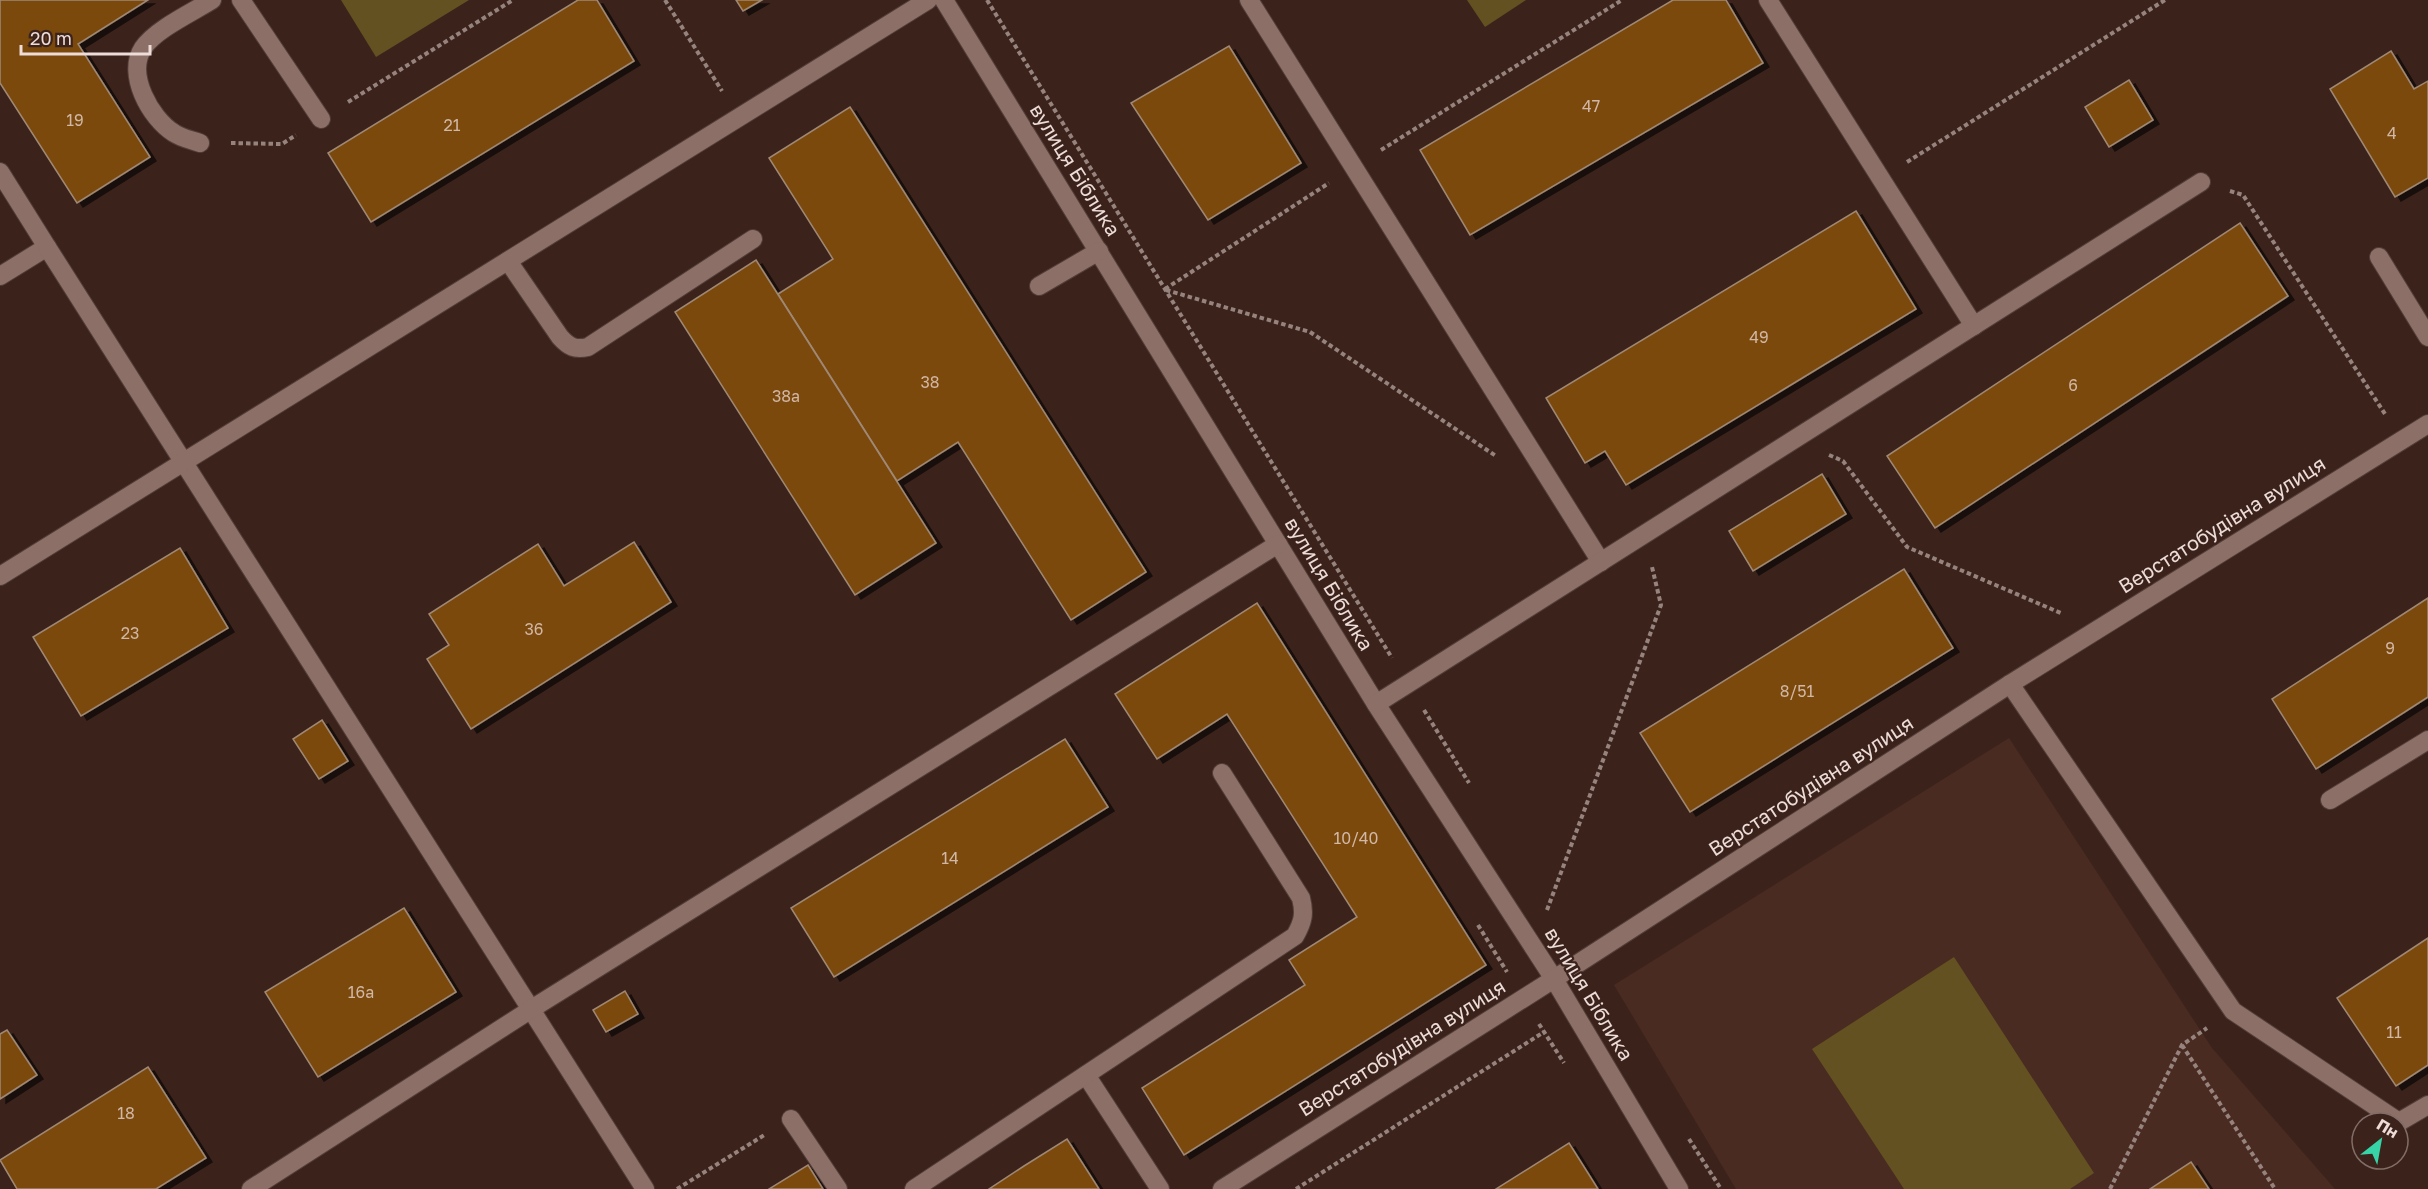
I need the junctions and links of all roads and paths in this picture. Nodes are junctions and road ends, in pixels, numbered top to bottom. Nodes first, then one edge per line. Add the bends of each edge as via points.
1 (212, 0) edge
2 (241, 0) edge
3 (513, 0) edge
4 (665, 0) edge
5 (928, 0) edge
6 (944, 0) edge
7 (987, 0) edge
8 (1249, 0) edge
9 (1622, 0) edge
10 (1768, 0) edge
11 (2165, 0) edge
12 (726, 98) dead end
13 (321, 119) junction
14 (200, 143) joint
15 (1354, 167) junction
16 (0, 172) edge
17 (1881, 179) junction
18 (2200, 182) joint
19 (753, 239) dead end
20 (47, 247) junction
21 (1099, 251) junction
22 (2379, 257) dead end
23 (508, 261) junction
24 (0, 276) edge
25 (1039, 286) dead end
26 (1165, 289) junction
27 (1974, 326) junction
28 (2428, 337) edge
29 (2389, 420) dead end
30 (2428, 424) edge
31 (1796, 439) junction
32 (1504, 462) dead end
33 (1644, 535) junction
34 (1278, 544) junction
35 (1601, 562) junction
36 (0, 576) edge
37 (2074, 618) dead end
38 (1407, 683) junction
39 (2010, 684) junction
40 (1376, 704) junction
41 (2428, 740) edge
42 (1222, 774) dead end
43 (1474, 792) dead end
44 (2330, 800) dead end
45 (1540, 901) dead end
46 (1546, 911) junction
47 (1578, 963) junction
48 (1554, 978) junction
49 (1544, 1032) dead end
50 (1086, 1075) junction
51 (2428, 1106) edge
52 (791, 1119) joint
53 (1684, 1130) dead end
54 (251, 1189) edge
55 (645, 1189) edge
56 (677, 1189) edge
57 (838, 1189) edge
58 (914, 1189) edge
59 (1160, 1189) edge
60 (1222, 1189) edge
61 (1296, 1189) edge
62 (1679, 1189) edge
63 (1721, 1189) edge
64 (2110, 1189) edge
65 (2275, 1189) edge

1 - 14 street via 153,37 142,49 137,67 141,91 162,123 174,133
2 - 13 street
3 - 13 path
4 - 12 path
5 - 23 street
6 - 21 street, вулиця Біблика
7 - 26 path
8 - 15 street
9 - 15 path
10 - 17 street
11 - 17 path
13 - 14 path via 282,144
15 - 26 path
15 - 35 street
16 - 20 street
17 - 27 street
18 - 27 street
18 - 29 path via 2243,195
19 - 23 street via 588,347 578,349 560,337
20 - 24 street
20 - 55 street
21 - 25 street
21 - 34 street, вулиця Біблика
22 - 28 street
23 - 36 street
26 - 32 path via 1310,332
26 - 38 path
27 - 31 street
30 - 39 street, Верстатобудівна вулиця
31 - 33 street
31 - 37 path via 1843,461 1907,547
33 - 35 street
33 - 46 path via 1661,605
34 - 40 street, вулиця Біблика
34 - 54 street via 541,1003
35 - 38 street
38 - 40 street
38 - 43 path
39 - 47 street, Верстатобудівна вулиця
39 - 51 street via 2233,1011 2399,1122
40 - 48 street, вулиця Біблика
41 - 44 street
42 - 50 street via 1301,898 1303,923 1295,936
45 - 46 path
46 - 47 path
47 - 48 street, Верстатобудівна вулиця
48 - 60 street, Верстатобудівна вулиця
48 - 62 street, вулиця Біблика
49 - 61 path
50 - 58 street
50 - 59 street
52 - 56 path
52 - 57 street
53 - 63 path
64 - 65 path via 2182,1045

